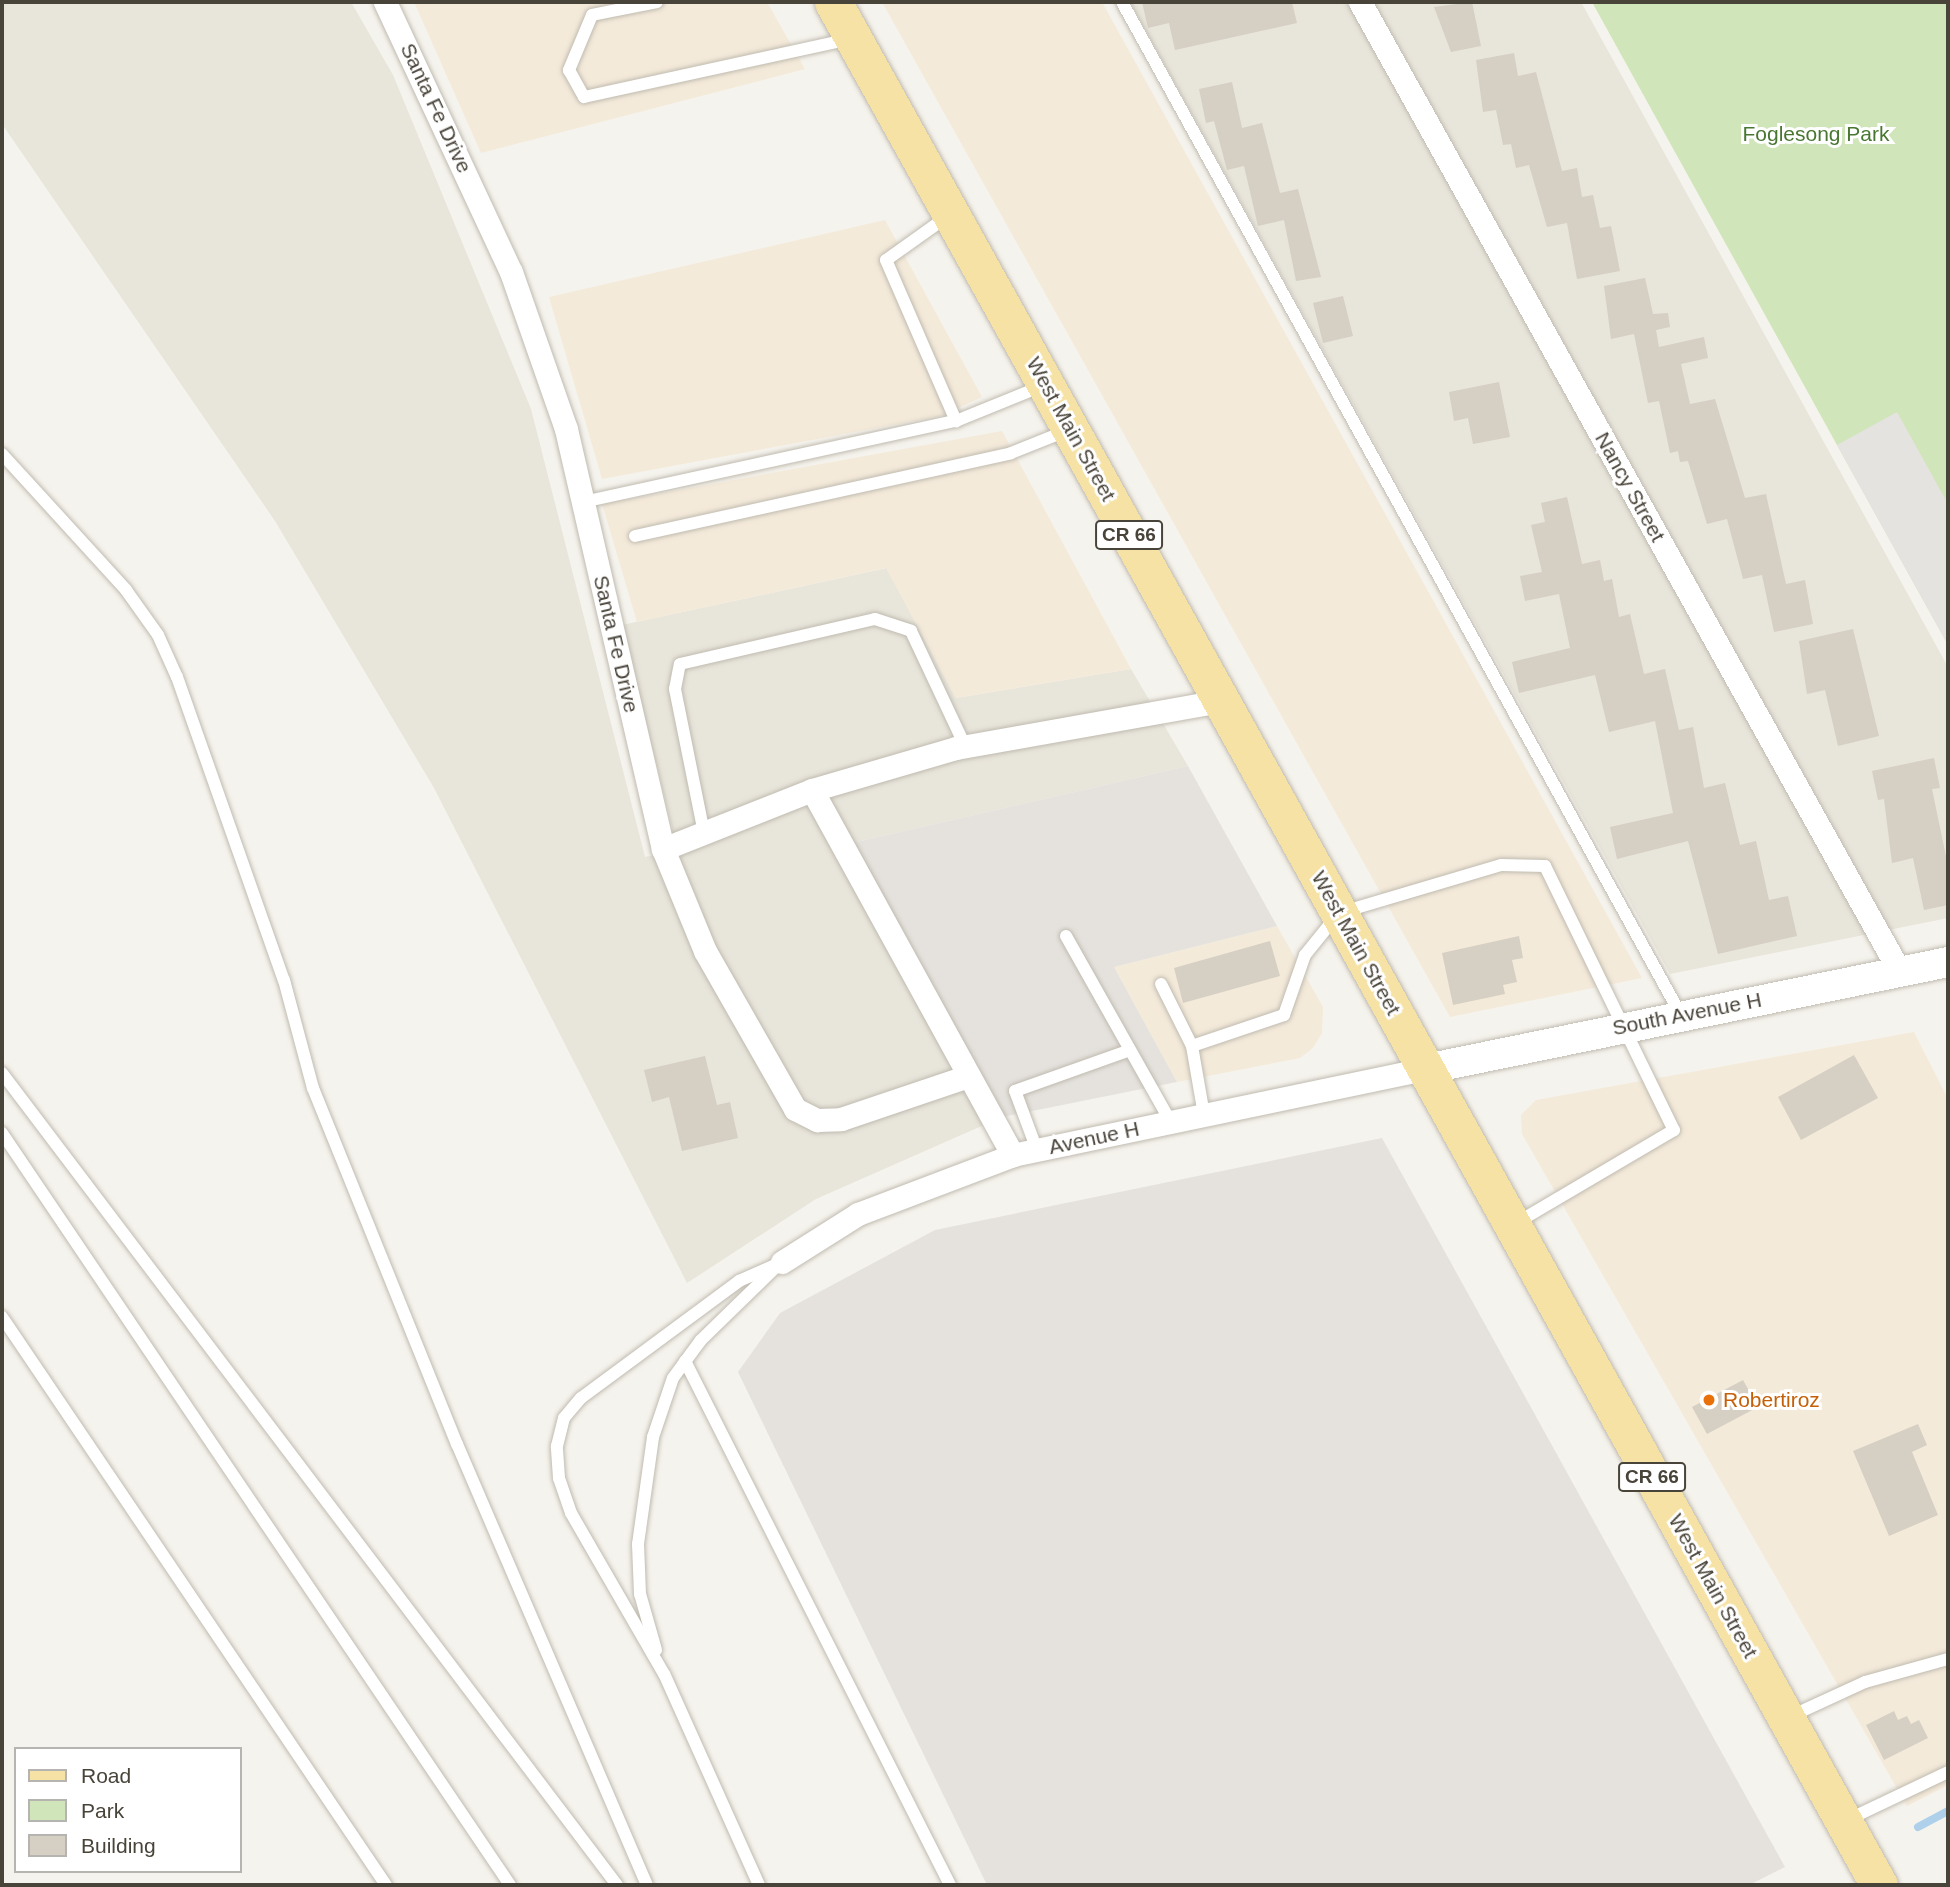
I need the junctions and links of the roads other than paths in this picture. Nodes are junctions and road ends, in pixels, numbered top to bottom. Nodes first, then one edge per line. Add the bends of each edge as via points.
1 (385, 2) edge
2 (657, 2) edge
3 (834, 2) edge
4 (1122, 2) edge
5 (1360, 2) edge
6 (854, 39) junction
7 (951, 214) junction
8 (1045, 384) junction
9 (956, 421) junction
10 (1070, 429) junction
11 (2, 454) edge
12 (583, 502) junction
13 (635, 536) dead end
14 (1222, 701) junction
15 (965, 747) junction
16 (811, 790) junction
17 (705, 833) junction
18 (663, 849) junction
19 (1339, 913) junction
20 (1066, 936) dead end
21 (1948, 962) edge
22 (1900, 972) junction
23 (1161, 984) dead end
24 (1681, 1015) junction
25 (1621, 1027) junction
26 (1192, 1046) junction
27 (1130, 1050) junction
28 (1426, 1069) junction
29 (2, 1073) edge
30 (968, 1076) junction
31 (1204, 1115) junction
32 (1171, 1122) junction
33 (2, 1133) edge
34 (1037, 1150) junction
35 (1013, 1155) junction
36 (1512, 1225) junction
37 (782, 1262) junction
38 (2, 1317) edge
39 (685, 1361) junction
40 (1948, 1658) edge
41 (664, 1674) junction
42 (1786, 1719) junction
43 (1948, 1772) edge
44 (1843, 1821) junction
45 (387, 1885) edge
46 (510, 1885) edge
47 (617, 1885) edge
48 (647, 1885) edge
49 (759, 1885) edge
50 (950, 1885) edge
51 (1879, 1885) edge

1 - 12 street, Santa Fe Drive via 511,272 566,429
2 - 6 lane via 592,15 569,70 584,97
3 - 6 main road, West Main Street / CR 66
4 - 24 lane
5 - 22 street, Nancy Street
6 - 7 main road, West Main Street / CR 66
7 - 8 main road, West Main Street / CR 66
7 - 9 lane via 886,260
8 - 9 lane
8 - 10 main road, West Main Street / CR 66
9 - 12 lane
10 - 13 lane via 1011,453
10 - 14 main road, West Main Street / CR 66
11 - 48 lane via 126,590 158,635 177,677 284,980 313,1088 457,1444
12 - 18 street, Santa Fe Drive
14 - 15 street
14 - 19 main road, West Main Street / CR 66
15 - 16 street
15 - 17 lane via 911,631 875,619 680,664 675,690
16 - 17 street
16 - 30 street
17 - 18 street
18 - 30 street, Santa Fe Drive via 705,951 794,1109 817,1120 841,1119
19 - 25 lane via 1502,865 1545,866
19 - 26 lane via 1305,955 1284,1015
19 - 28 main road, West Main Street / CR 66
20 - 27 lane
21 - 22 street, South Avenue H
22 - 24 street, South Avenue H
23 - 26 lane
24 - 25 street, South Avenue H
25 - 28 street, South Avenue H
25 - 36 lane via 1674,1130
26 - 31 lane
27 - 32 lane
27 - 34 lane via 1015,1091
28 - 31 street, Avenue H
28 - 36 main road, West Main Street / CR 66
29 - 47 lane
30 - 35 street
31 - 32 street, Avenue H
32 - 34 street, Avenue H
33 - 46 lane
34 - 35 street, Avenue H
35 - 37 street, Avenue H via 858,1214
36 - 42 main road, West Main Street / CR 66
37 - 39 lane
37 - 41 lane via 739,1281 581,1398 564,1418 557,1446 559,1478 571,1513
38 - 45 lane
39 - 41 lane via 673,1378 653,1437 638,1544 640,1594
39 - 50 lane
40 - 42 lane via 1865,1682
41 - 49 lane
42 - 44 main road, West Main Street / CR 66
43 - 44 lane
44 - 51 main road, West Main Street / CR 66

